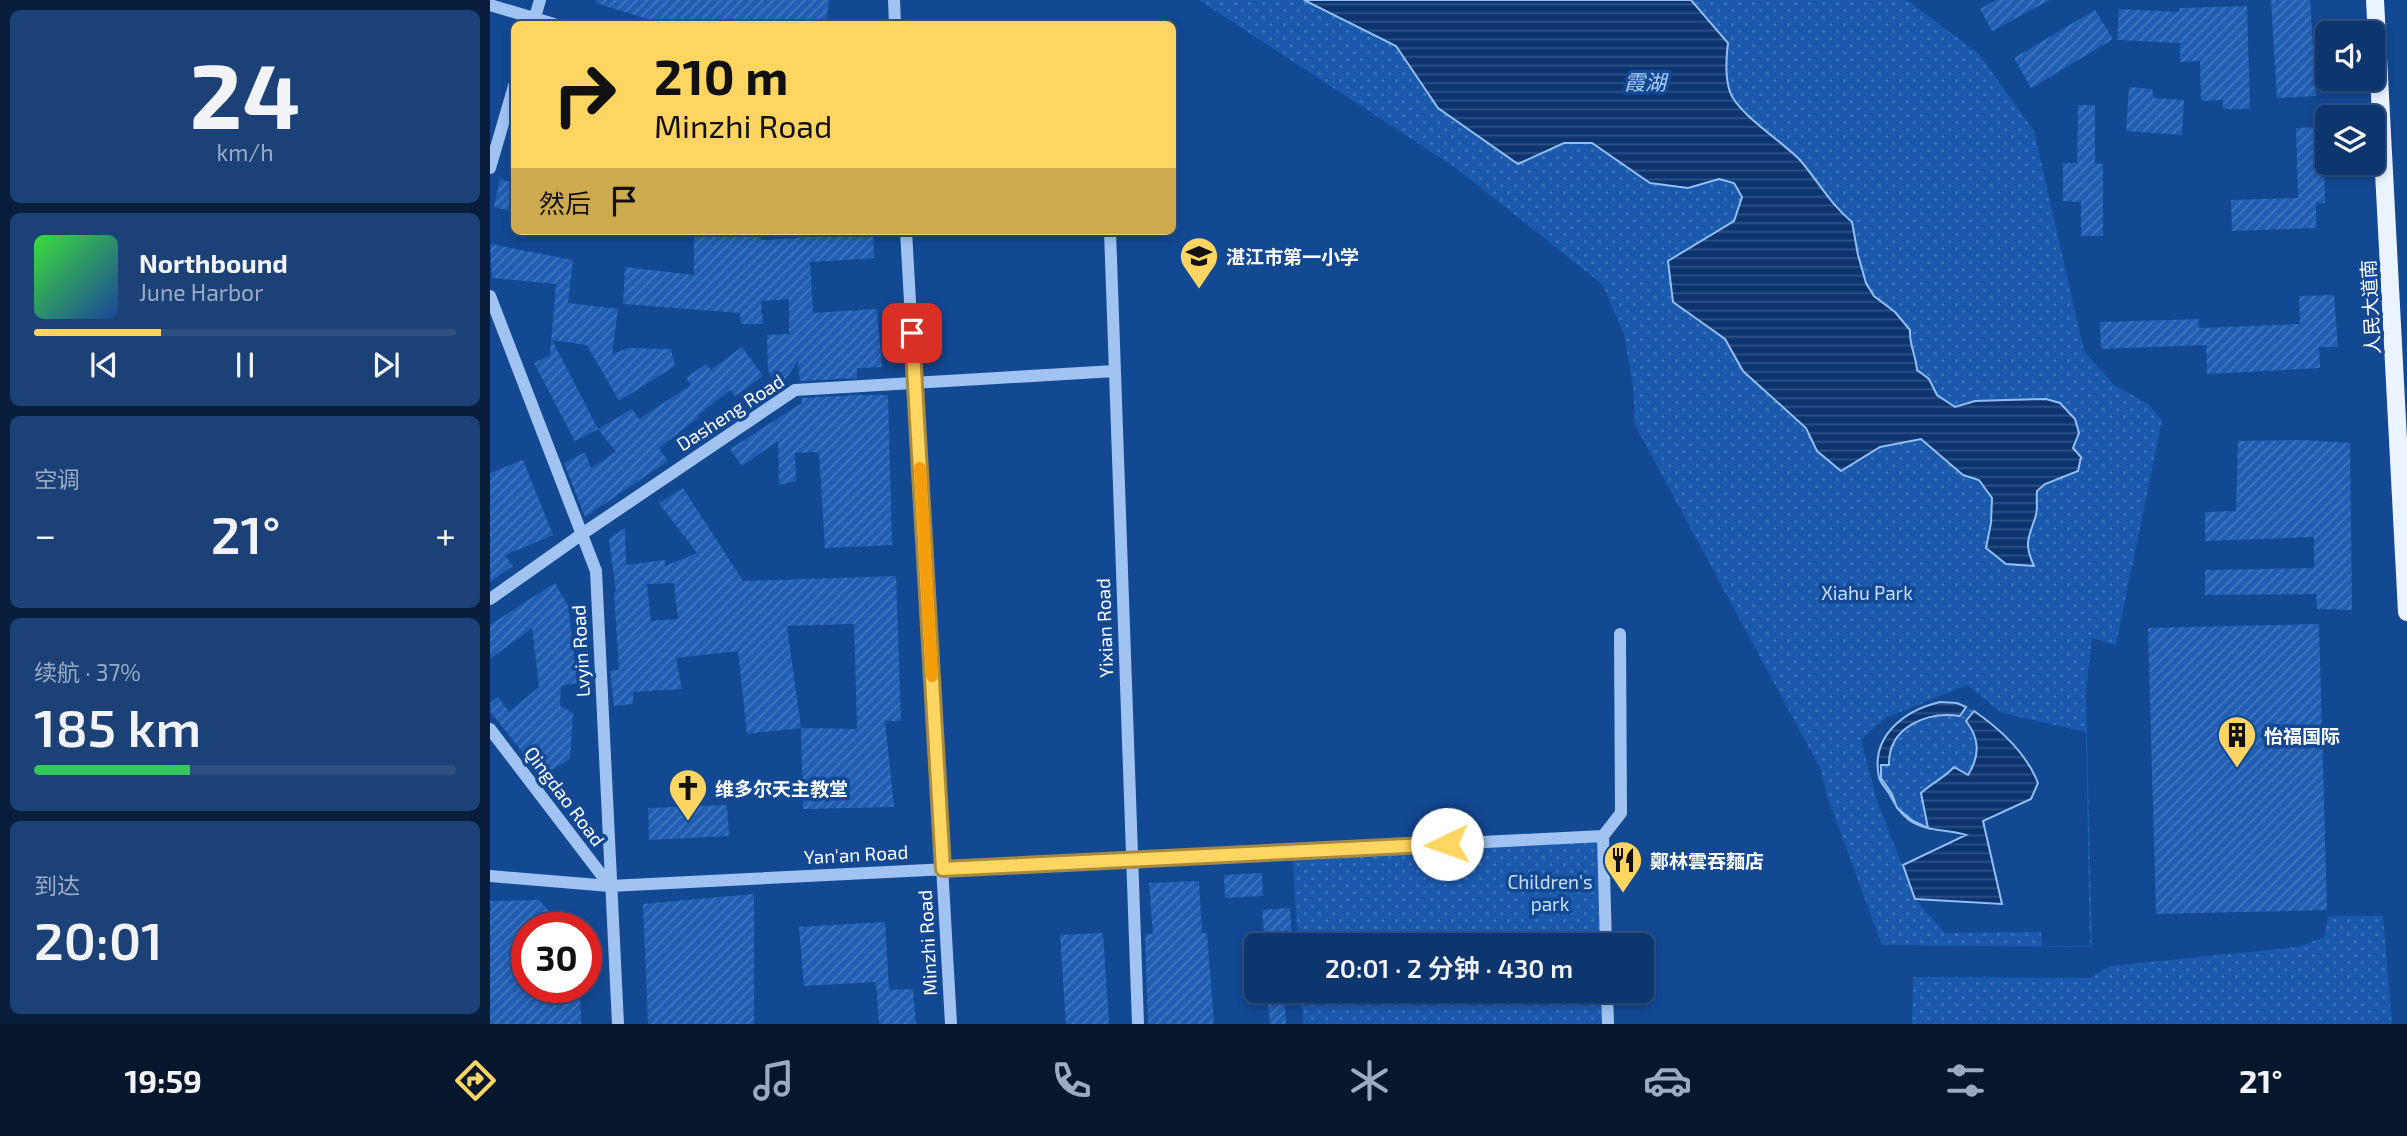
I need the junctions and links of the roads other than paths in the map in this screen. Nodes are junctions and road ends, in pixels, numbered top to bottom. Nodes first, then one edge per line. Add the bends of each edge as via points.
1 (540, 0) edge
2 (894, 0) edge
3 (2375, 0) edge
4 (490, 5) edge
5 (531, 21) edge
6 (534, 21) edge
7 (895, 21) edge
8 (511, 96) edge
9 (490, 168) edge
10 (906, 235) edge
11 (1110, 235) edge
12 (490, 296) edge
13 (1115, 371) junction
14 (916, 384) junction
15 (582, 534) junction
16 (490, 599) edge
17 (2407, 612) edge
18 (1619, 634) dead end
19 (490, 729) edge
20 (1603, 836) junction
21 (1132, 859) junction
22 (943, 869) junction
23 (490, 876) edge
24 (610, 886) junction
25 (1606, 933) edge
26 (1607, 1003) edge
27 (618, 1024) edge
28 (951, 1024) edge
29 (1138, 1024) edge
30 (1608, 1024) edge

1 - 6 street
2 - 7 street
3 - 17 main road, 人民大道南
4 - 5 street
8 - 9 street
10 - 14 street, Minzhi Road
11 - 13 street, Yixian Road
12 - 15 street, Lvyin Road
13 - 14 street, Dasheng Road
13 - 21 street, Yixian Road
14 - 15 street, Dasheng Road via 795,390
14 - 22 street, Minzhi Road
15 - 16 street, Dasheng Road
15 - 24 street, Lvyin Road via 596,571
18 - 20 street via 1621,813
19 - 24 street, Qingdao Road
20 - 21 street, Yan'an Road
20 - 25 street
21 - 22 street, Yan'an Road
21 - 29 street, Yixian Road
22 - 24 street, Yan'an Road
22 - 28 street, Minzhi Road
23 - 24 street, Yan'an Road
24 - 27 street, Lvyin Road
26 - 30 street

